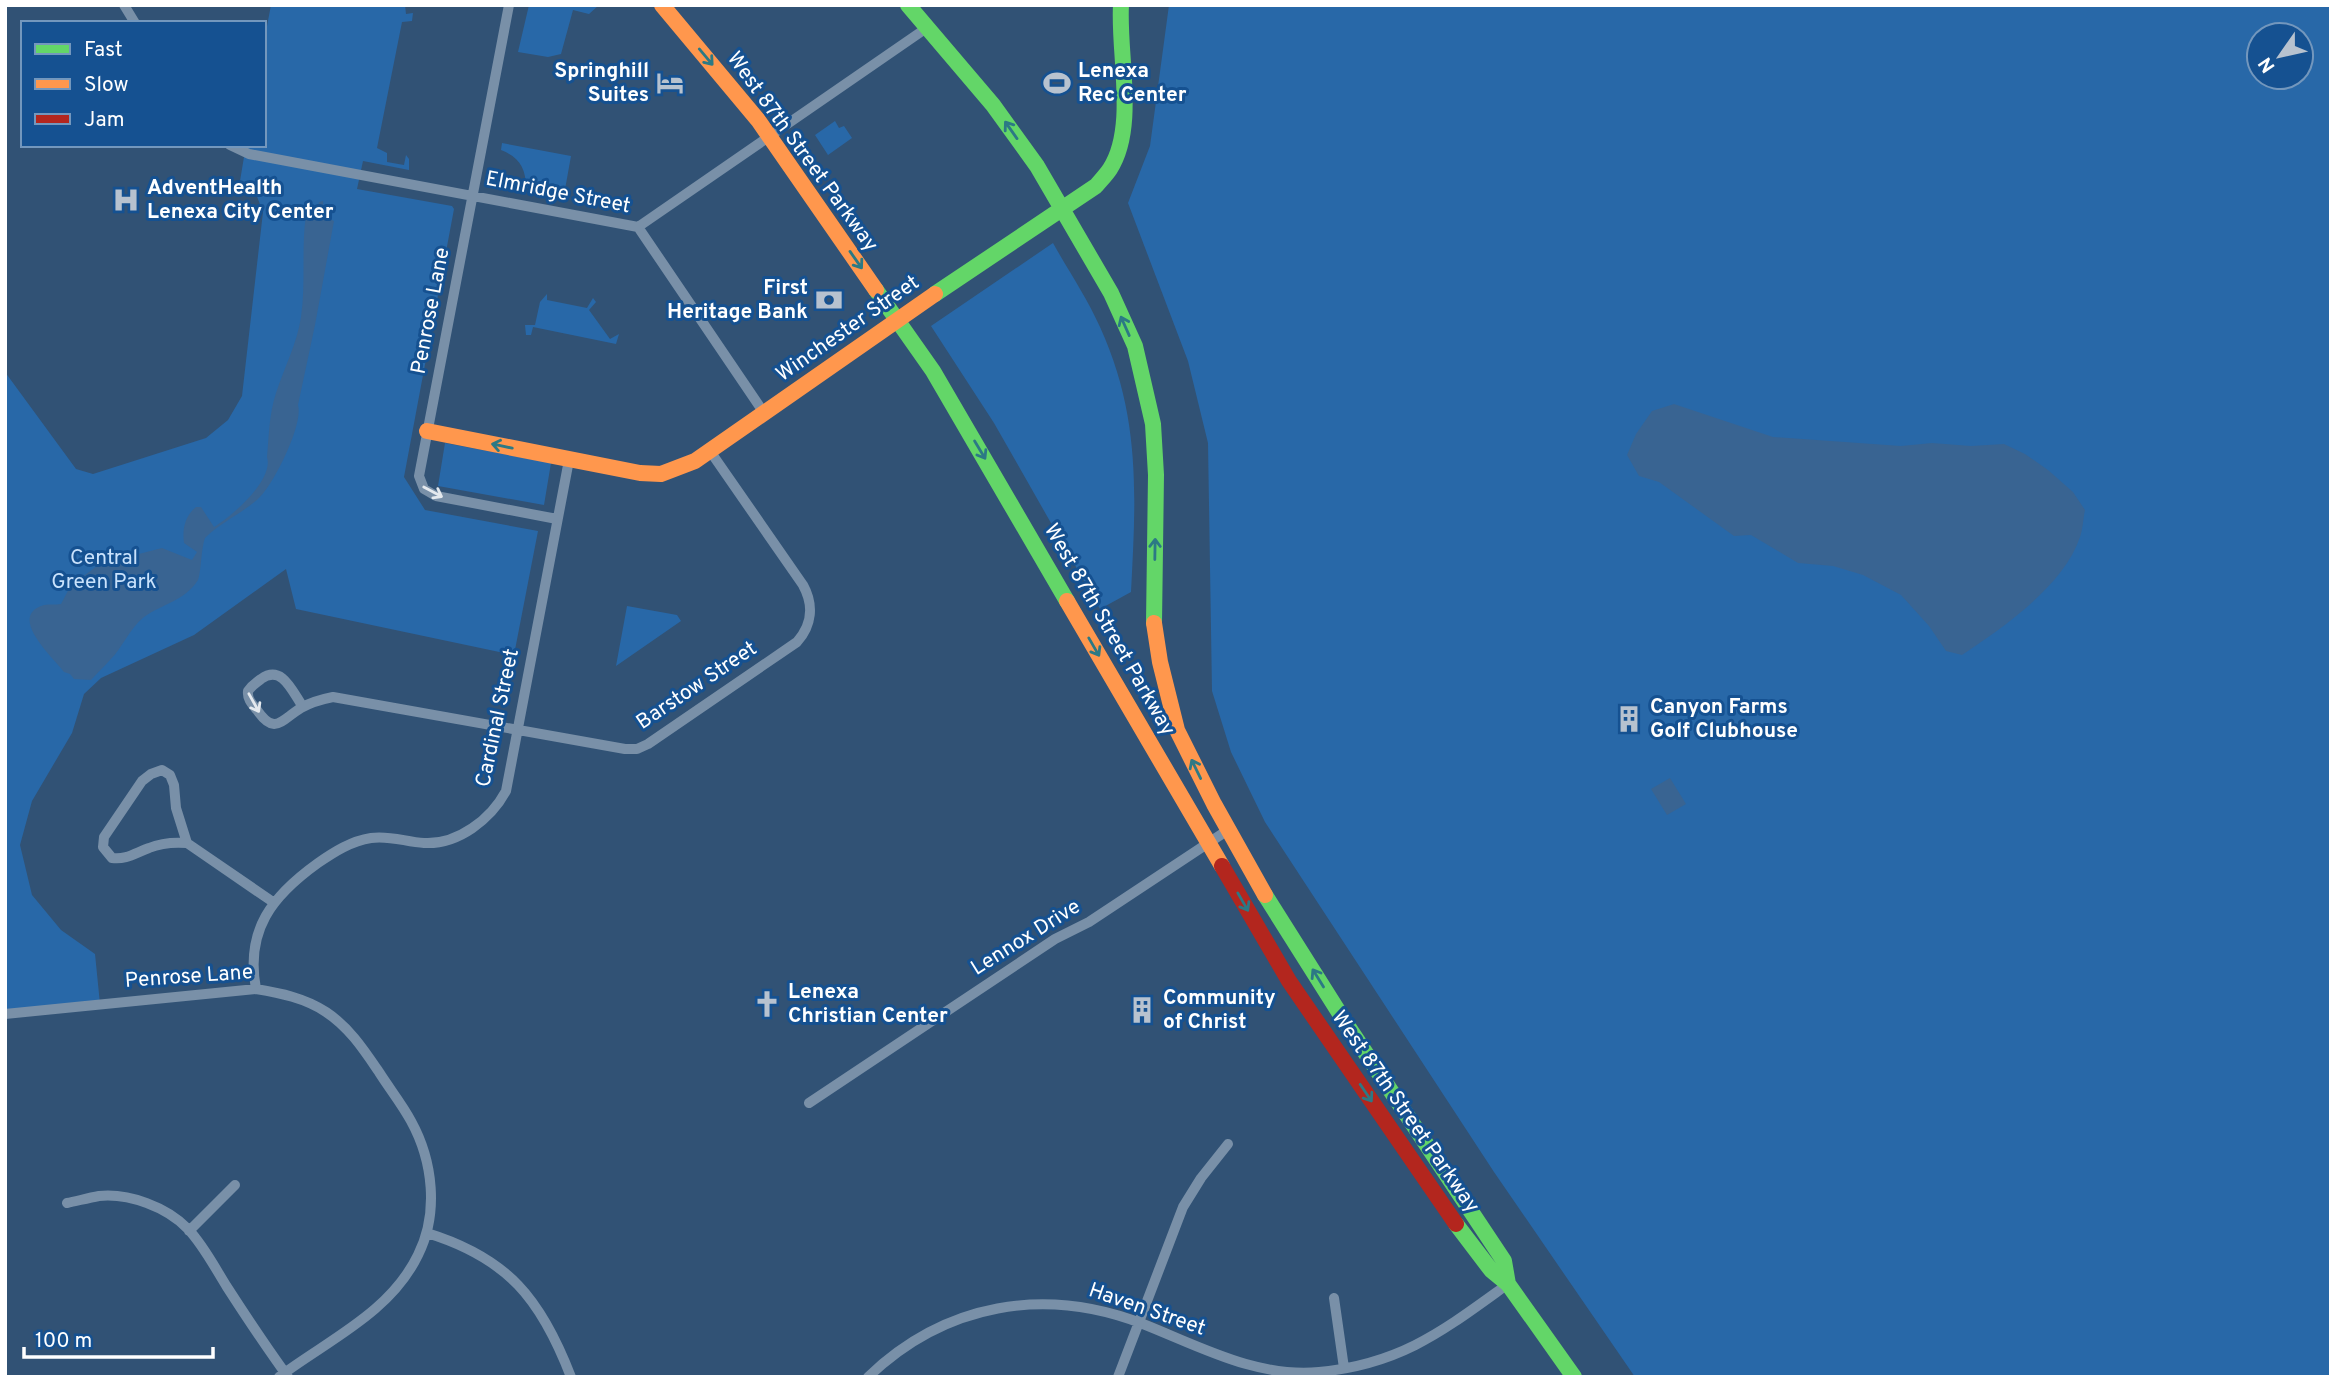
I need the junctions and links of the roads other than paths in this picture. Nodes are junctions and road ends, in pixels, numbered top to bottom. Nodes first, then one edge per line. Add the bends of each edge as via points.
1 (124, 5) edge
2 (509, 5) edge
3 (662, 5) edge
4 (908, 5) edge
5 (1121, 5) edge
6 (134, 21) edge
7 (928, 27) junction
8 (769, 136) junction
9 (234, 147) edge
10 (473, 197) junction
11 (1062, 209) junction
12 (638, 227) junction
13 (897, 320) junction
14 (764, 413) junction
15 (427, 432) junction
16 (710, 450) junction
17 (569, 460) junction
18 (557, 519) junction
19 (303, 707) junction
20 (517, 730) junction
21 (1228, 830) junction
22 (187, 843) junction
23 (1209, 843) junction
24 (273, 901) junction
25 (256, 989) junction
26 (5, 1014) edge
27 (809, 1104) dead end
28 (1228, 1144) dead end
29 (235, 1185) dead end
30 (67, 1203) dead end
31 (189, 1231) junction
32 (427, 1233) junction
33 (1508, 1284) junction
34 (1334, 1298) dead end
35 (1140, 1323) junction
36 (1344, 1368) junction
37 (284, 1375) edge
38 (571, 1377) edge
39 (868, 1377) edge
40 (1118, 1377) edge
41 (1574, 1377) edge

1 - 6 street
2 - 10 street, Penrose Lane
3 -> 8 main road, West 87th Street Parkway
4 - 7 main road, West 87th Street Parkway
5 - 11 main road, Winchester Street via 1124,103 1118,153 1110,174
7 - 8 street, Elmridge Street
11 -> 7 main road, West 87th Street Parkway via 993,105
8 - 12 street, Elmridge Street
8 -> 13 main road, West 87th Street Parkway
9 - 10 street, Elmridge Street via 249,154
10 - 12 street, Elmridge Street
10 - 15 street, Penrose Lane
11 - 13 main road, Winchester Street
21 -> 11 main road, West 87th Street Parkway via 1177,730 1160,662 1154,621 1153,424 1135,346 1111,293
12 - 14 street
13 - 14 main road, Winchester Street
13 -> 23 main road, West 87th Street Parkway via 975,440
14 - 16 main road, Winchester Street
17 -> 15 main road, Winchester Street
15 -> 18 street, Penrose Lane via 419,475 420,484 430,494
16 - 17 main road, Winchester Street via 661,474
16 - 20 street, Barstow Street via 803,585 808,595 806,632 637,750
17 - 18 street, Cardinal Street
18 - 20 street, Cardinal Street
19 -> 19 street, Barstow Street via 281,675 267,675 248,691 271,725
19 - 20 street, Barstow Street via 333,697 347,698
20 - 24 street, Cardinal Street via 506,791 488,816 471,828 440,842 383,837 348,845 299,877
21 - 23 street, Lennox Drive
33 -> 21 main road, West 87th Street Parkway via 1504,1261 1332,1001
22 - 22 street via 174,785 162,770 142,781 104,837 103,847 112,858 121,860 150,847
22 - 24 street
23 - 27 street, Lennox Drive via 1089,922 1055,939
23 -> 33 main road, West 87th Street Parkway via 1289,981 1466,1238
24 - 25 street, Cardinal Street via 256,940
25 - 26 street, Penrose Lane
25 - 32 street, Penrose Lane via 312,1004 329,1013 359,1042 420,1139 431,1186
28 - 35 street via 1184,1207
29 - 31 street
30 - 31 street via 123,1197 160,1210
31 - 37 street
32 - 37 street, Penrose Lane via 392,1294
32 - 38 street via 471,1250 511,1277 544,1317
33 - 36 street, Haven Street via 1419,1345
33 - 41 main road, West 87th Street Parkway
34 - 36 street
35 - 36 street, Haven Street via 1242,1364 1296,1372
35 - 39 street, Haven Street via 1081,1306 1032,1303 999,1307 930,1334 892,1356
35 - 40 street

